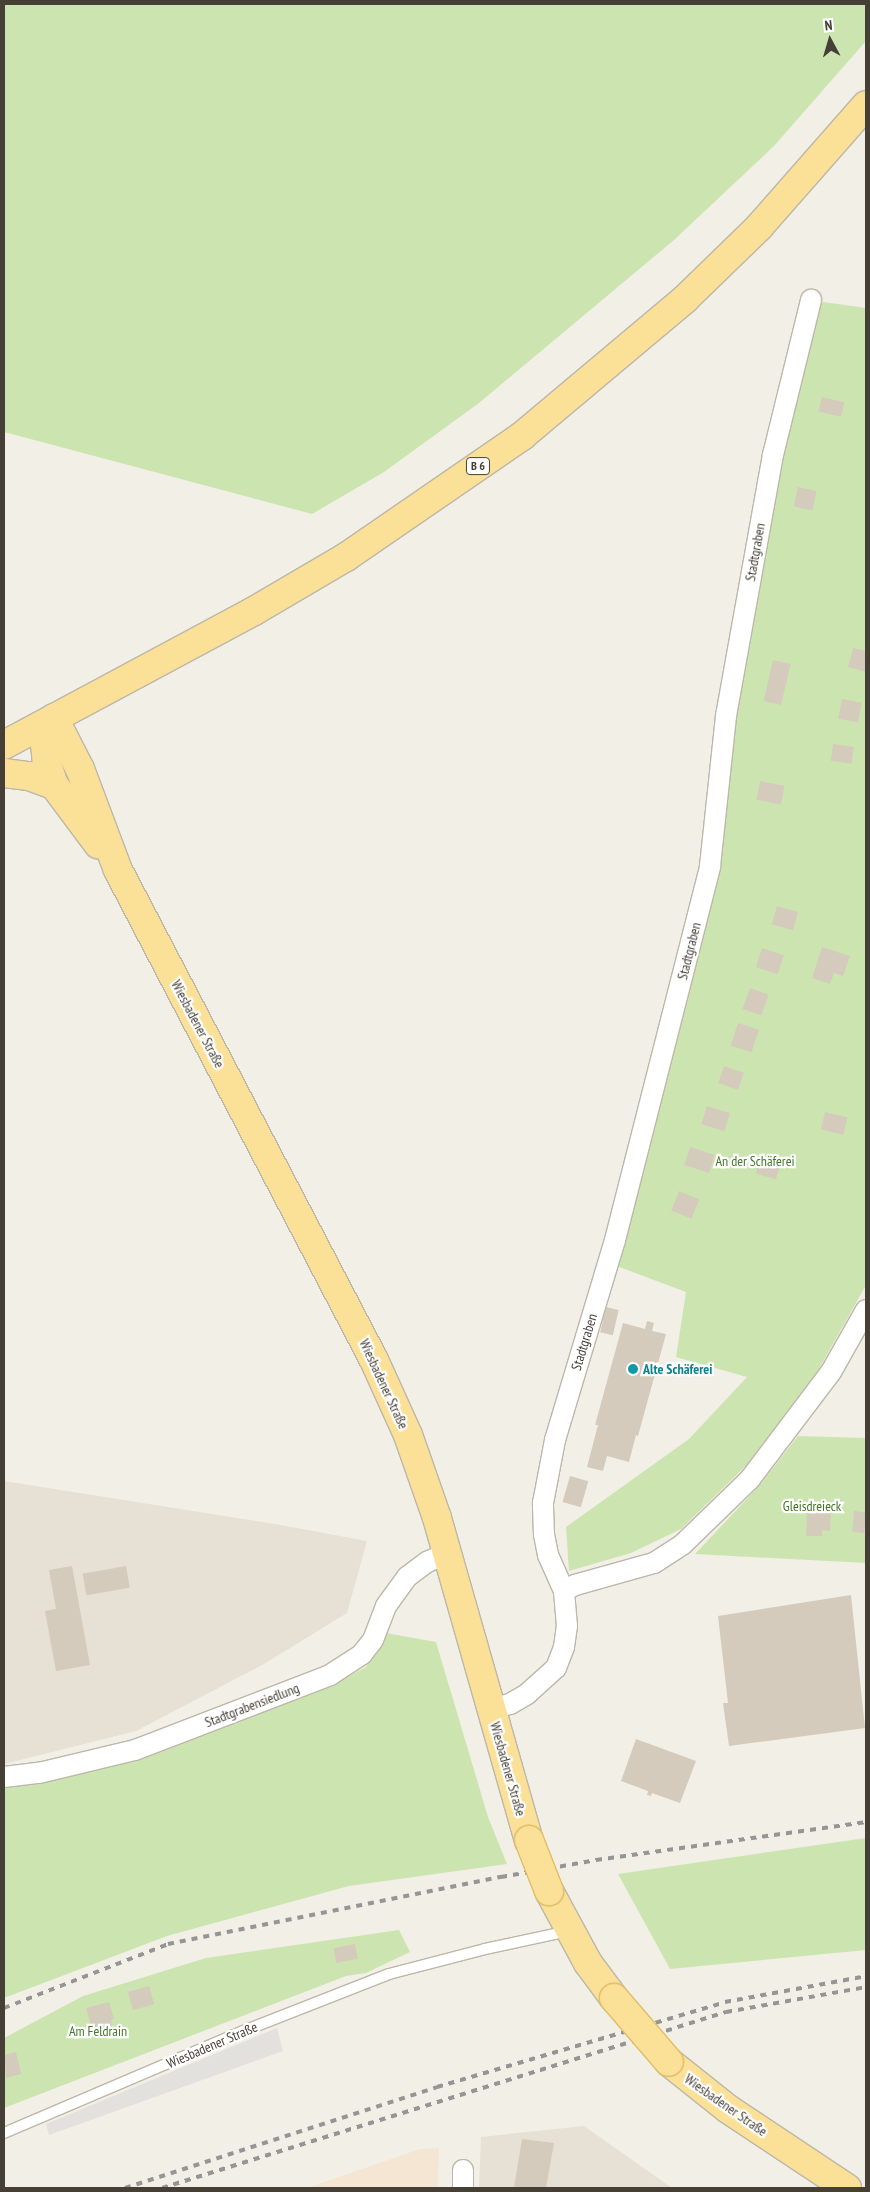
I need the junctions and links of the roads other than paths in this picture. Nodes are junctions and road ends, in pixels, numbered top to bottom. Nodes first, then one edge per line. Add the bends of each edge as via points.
1 (866, 105) edge
2 (811, 300) dead end
3 (54, 718) junction
4 (4, 745) edge
5 (4, 772) edge
6 (54, 785) junction
7 (118, 870) junction
8 (866, 1310) edge
9 (447, 1553) junction
10 (564, 1591) junction
11 (491, 1709) junction
12 (4, 1777) edge
13 (570, 1931) junction
14 (4, 2133) edge
15 (847, 2188) edge

1 - 3 main road, B 6 via 759,227 685,299 522,436 346,557 254,611
2 - 10 street, Stadtgraben via 773,455 726,716 710,866 615,1240 555,1440 543,1502 548,1556
3 - 4 main road, B 6
3 - 6 main road, Wiesbadener Straße via 45,743
3 - 7 main road, Wiesbadener Straße via 80,769
5 - 6 main road via 30,776
6 - 7 main road, Wiesbadener Straße
7 - 9 main road, Wiesbadener Straße via 374,1360 425,1478
8 - 10 street via 831,1372 750,1479 682,1545 654,1562
9 - 11 main road, Wiesbadener Straße
9 - 12 street, Stadtgrabensiedlung via 427,1562 407,1578 386,1606 368,1647 330,1675 134,1750 39,1773
10 - 11 street, Stadtgraben via 567,1626 556,1668 527,1694 510,1704
11 - 13 main road, Wiesbadener Straße, bridge via 529,1840 548,1892
13 - 14 lane, Wiesbadener Straße via 389,1974 241,2032
13 - 15 main road, Wiesbadener Straße, bridge via 588,1963 614,1998 669,2062 728,2109

